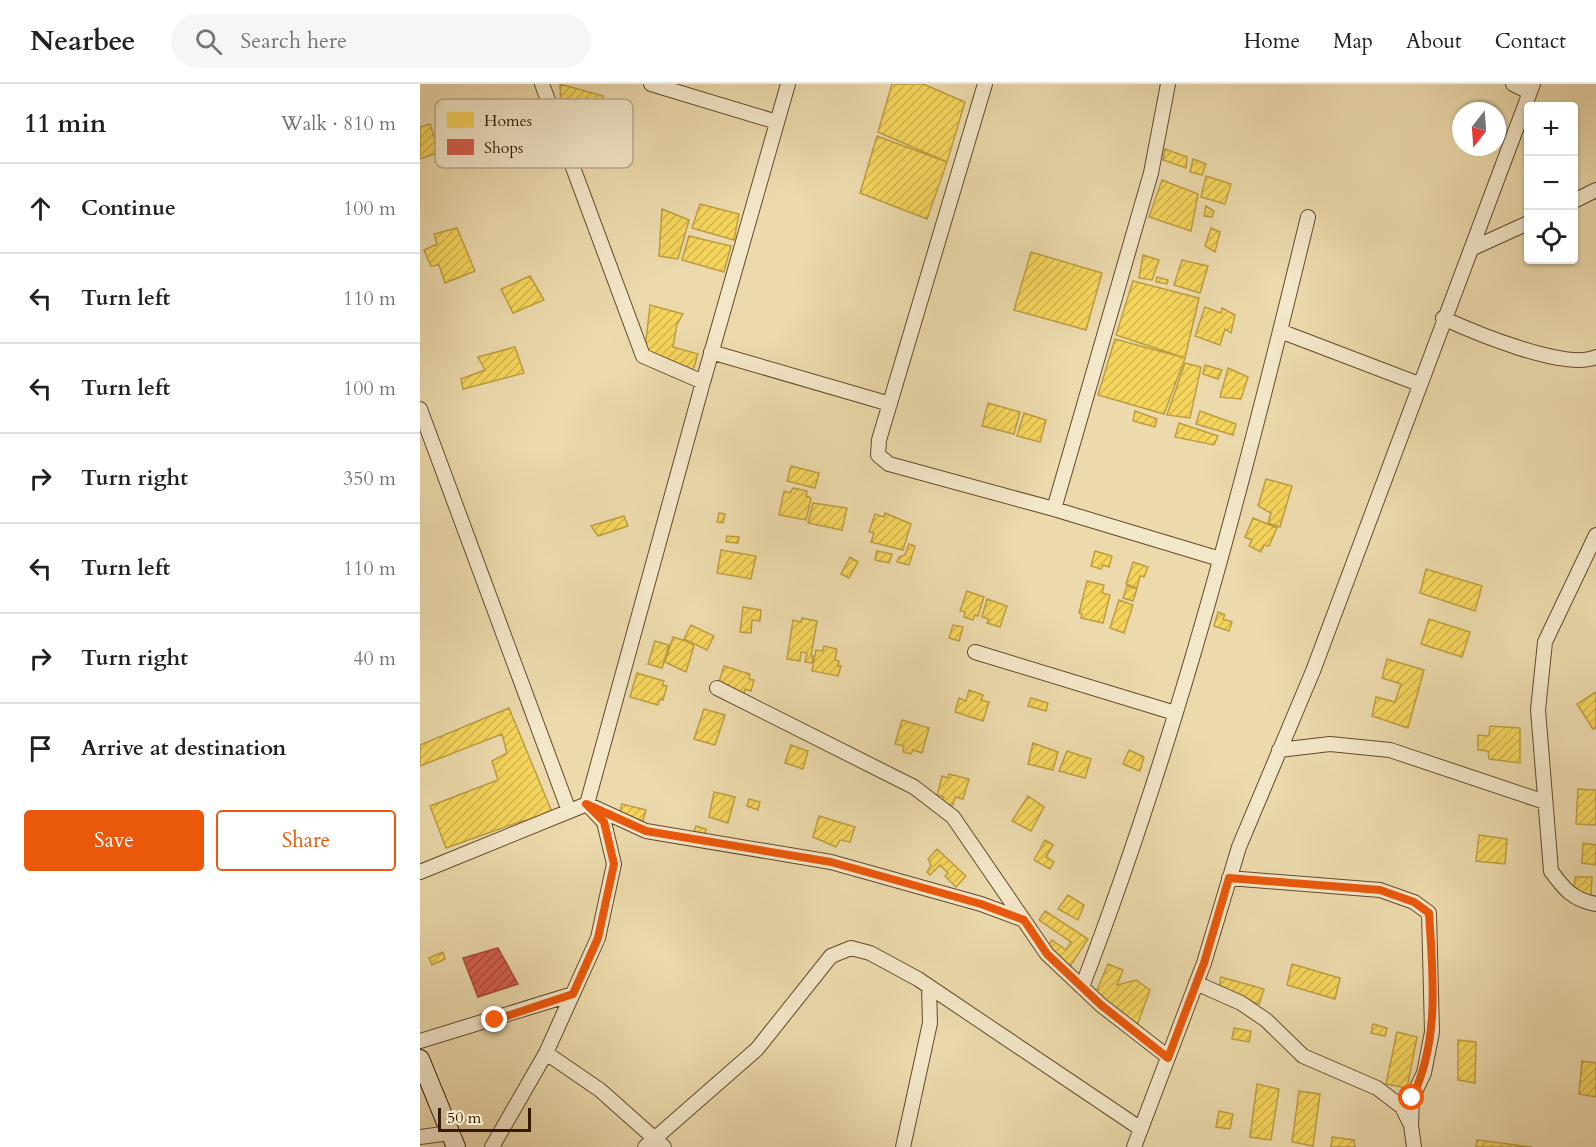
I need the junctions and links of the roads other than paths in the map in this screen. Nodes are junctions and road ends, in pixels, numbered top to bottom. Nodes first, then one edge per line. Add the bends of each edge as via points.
1 (542, 84) edge
2 (651, 84) edge
3 (788, 84) edge
4 (986, 84) edge
5 (1168, 84) edge
6 (1513, 84) edge
7 (1531, 88) edge
8 (548, 99) edge
9 (777, 122) junction
10 (573, 168) edge
11 (1596, 190) edge
12 (1578, 199) edge
13 (1308, 217) dead end
14 (1524, 225) edge
15 (1471, 249) junction
16 (1443, 318) junction
17 (1280, 331) junction
18 (711, 352) junction
19 (1596, 357) edge
20 (703, 382) junction
21 (1419, 384) junction
22 (890, 404) junction
23 (420, 409) edge
24 (1054, 509) junction
25 (1596, 535) edge
26 (1220, 559) junction
27 (975, 652) dead end
28 (717, 688) dead end
29 (1175, 713) junction
30 (1279, 750) junction
31 (1545, 802) junction
32 (586, 804) junction
33 (569, 811) junction
34 (420, 873) edge
35 (1229, 878) junction
36 (1596, 904) edge
37 (1024, 920) junction
38 (1196, 984) junction
39 (929, 987) junction
40 (1082, 987) junction
41 (573, 994) junction
42 (420, 1041) edge
43 (546, 1053) junction
44 (1168, 1058) junction
45 (420, 1059) edge
46 (1411, 1125) junction
47 (1141, 1129) junction
48 (420, 1137) edge
49 (453, 1140) edge
50 (654, 1144) edge
51 (492, 1147) edge
52 (903, 1147) edge
53 (1134, 1147) edge
54 (1414, 1147) edge

1 - 8 street
2 - 9 street
3 - 9 street
4 - 22 street
5 - 24 street via 1151,172
6 - 7 street
7 - 15 street
9 - 18 street
10 - 20 street via 643,356
11 - 12 street
13 - 17 street
14 - 15 street
15 - 16 street
16 - 19 street via 1492,340 1563,359
16 - 21 street
17 - 21 street
17 - 26 street
18 - 20 street
18 - 22 street
20 - 32 street
21 - 30 street
22 - 24 street via 878,455 888,464
23 - 33 street
24 - 26 street
25 - 31 street via 1545,642 1538,710
26 - 29 street
27 - 29 street
28 - 37 street via 914,786 953,817
29 - 40 street
30 - 31 street via 1330,744 1390,750
30 - 35 street
31 - 36 street via 1551,871 1566,892
32 - 33 street
32 - 37 street via 646,831 831,862
32 - 41 street via 604,822 614,864 598,938
33 - 34 street
35 - 38 street
35 - 46 street via 1380,890 1414,902 1429,913 1432,1032 1424,1073 1412,1098
37 - 40 street via 1047,954
38 - 44 street
38 - 46 street via 1241,1003 1266,1020 1304,1056 1377,1088 1402,1107
39 - 47 street
39 - 50 street via 870,952 851,948 831,956 757,1049
39 - 52 street via 930,1023
40 - 44 street
41 - 42 street
41 - 43 street
43 - 50 street via 600,1090
43 - 51 street
44 - 47 street
45 - 49 main road
46 - 54 street
47 - 53 street
48 - 49 street

